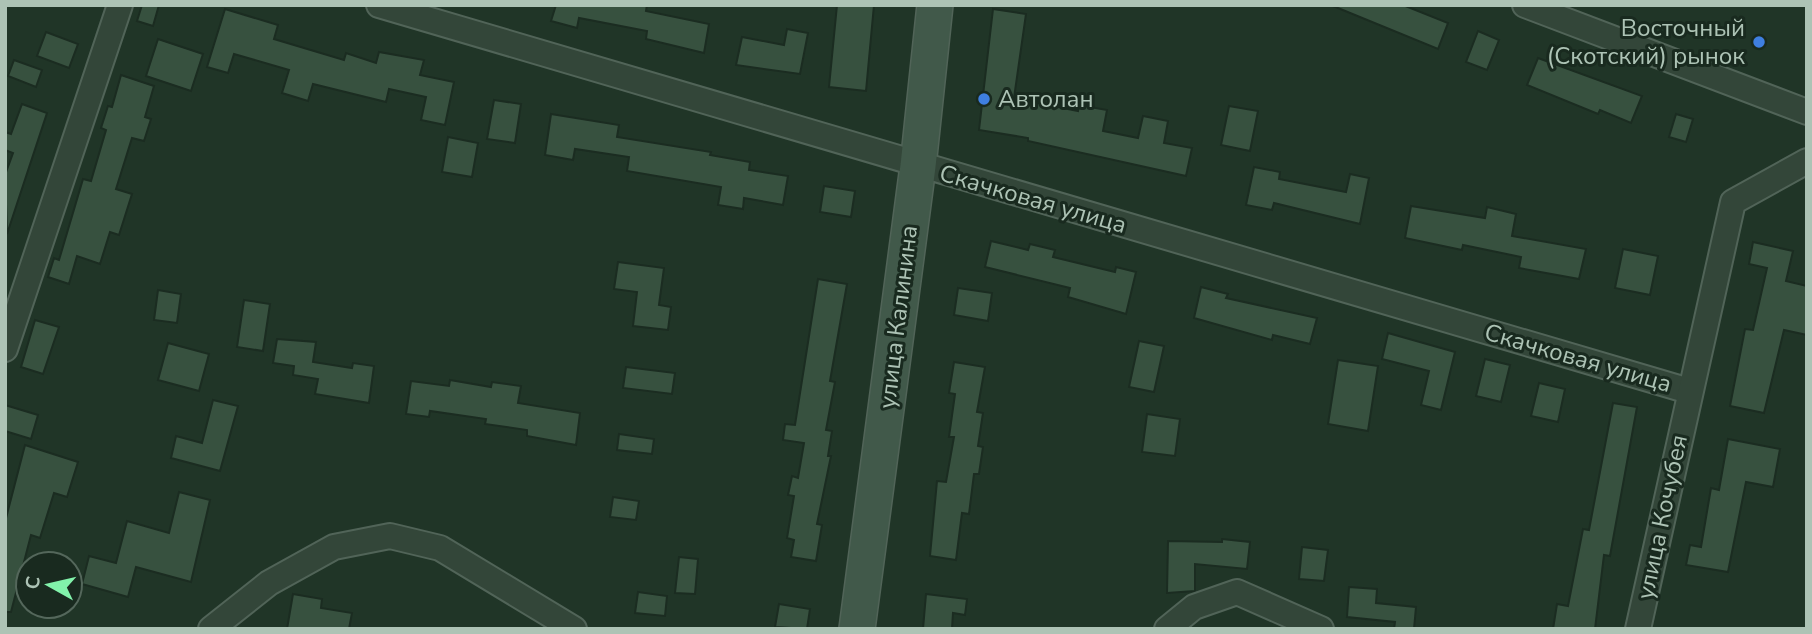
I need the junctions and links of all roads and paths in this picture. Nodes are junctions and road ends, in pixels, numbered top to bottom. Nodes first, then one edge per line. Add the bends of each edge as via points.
1 (120, 5) edge
2 (379, 5) edge
3 (935, 5) edge
4 (1525, 5) edge
5 (1807, 112) edge
6 (1807, 161) edge
7 (918, 166) junction
8 (5, 349) edge
9 (1689, 391) junction
10 (211, 629) edge
11 (574, 629) edge
12 (857, 629) edge
13 (1167, 629) edge
14 (1321, 629) edge
15 (1638, 629) edge

1 - 8 street
2 - 7 street, Скачковая улица
3 - 7 main road, улица Калинина
4 - 5 street
6 - 9 street, улица Кочубея via 1732,202
7 - 9 street, Скачковая улица
7 - 12 main road, улица Калинина
9 - 15 street, улица Кочубея
10 - 11 street via 269,583 334,547 390,536 440,548
13 - 14 street via 1194,607 1237,592

